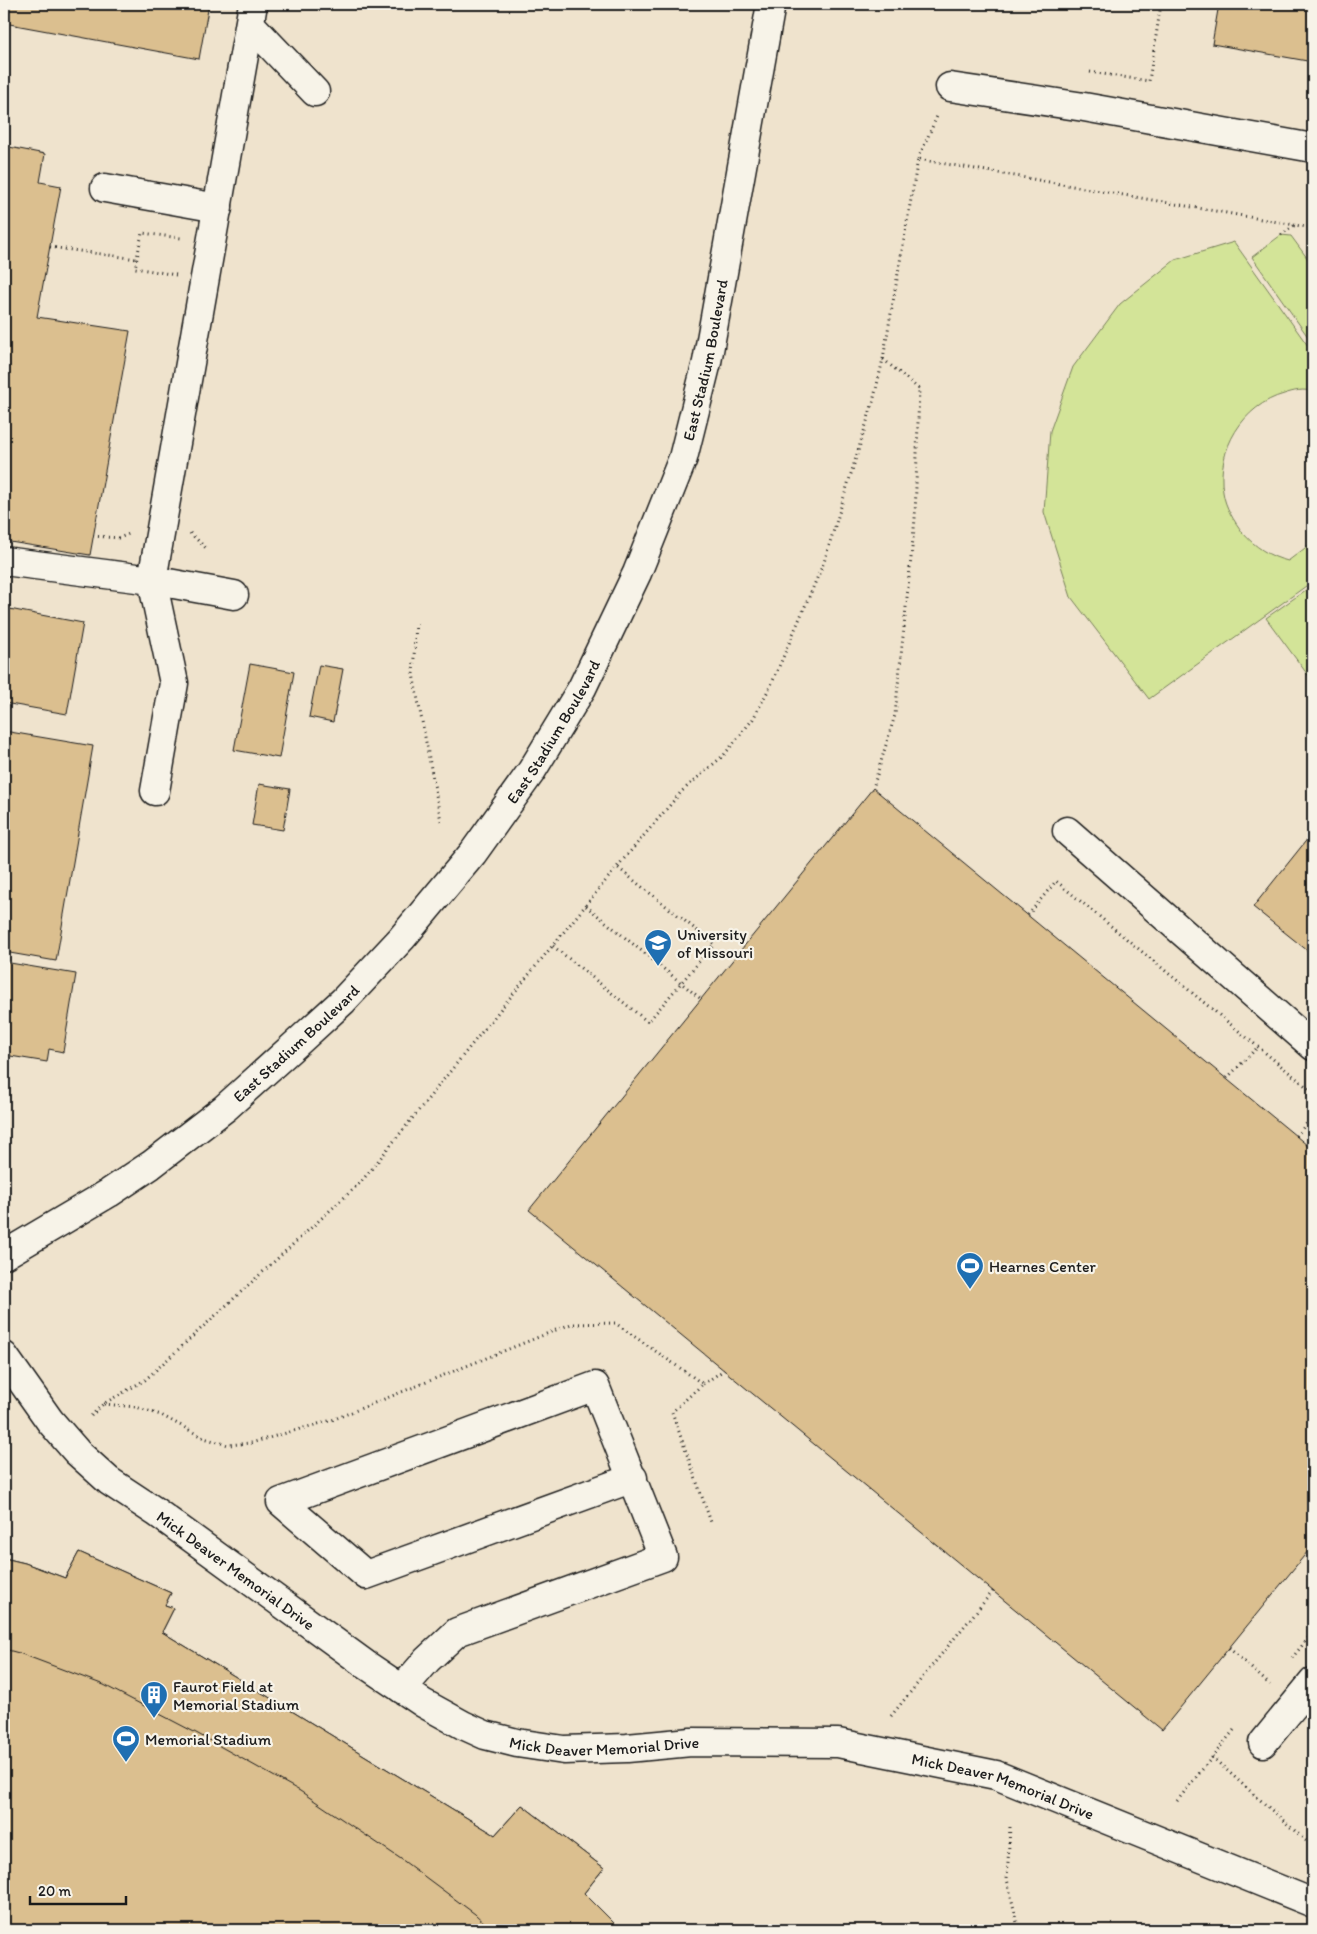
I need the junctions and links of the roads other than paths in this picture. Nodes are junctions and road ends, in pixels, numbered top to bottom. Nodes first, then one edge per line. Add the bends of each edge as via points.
1 (770, 4) edge
2 (252, 14) edge
3 (950, 87) road end
4 (315, 92) dead end
5 (1313, 148) edge
6 (105, 188) dead end
7 (218, 208) junction
8 (4, 561) edge
9 (152, 580) junction
10 (234, 594) dead end
11 (156, 791) dead end
12 (1067, 831) dead end
13 (1313, 1046) edge
14 (4, 1255) edge
15 (4, 1356) edge
16 (633, 1478) junction
17 (1313, 1682) edge
18 (402, 1689) junction
19 (1263, 1743) dead end
20 (1313, 1903) edge

1 - 14 main road, East Stadium Boulevard via 707,362 683,458 637,573 582,688 531,772 473,853 402,938 343,1001 225,1108 151,1165
2 - 4 main road
2 - 7 main road
3 - 5 main road
6 - 7 main road
7 - 9 main road
8 - 9 main road
9 - 10 main road
9 - 11 main road via 174,683
12 - 13 main road
15 - 18 main road, Mick Deaver Memorial Drive via 50,1422 109,1481
16 - 16 main road via 595,1386 281,1502 366,1574
16 - 18 main road via 663,1556 457,1632
17 - 19 main road
18 - 20 main road, Mick Deaver Memorial Drive via 485,1735 564,1750 691,1742 838,1743 996,1775

